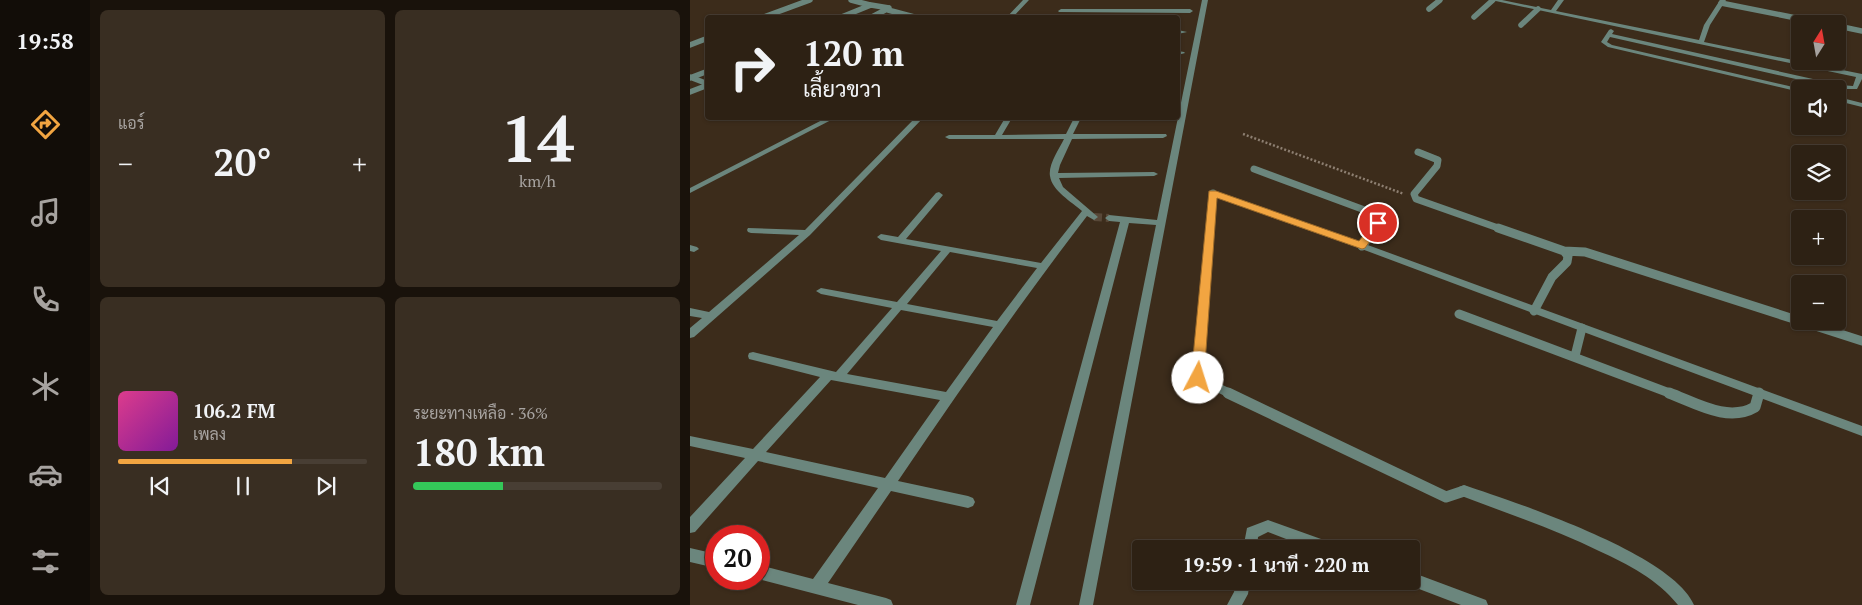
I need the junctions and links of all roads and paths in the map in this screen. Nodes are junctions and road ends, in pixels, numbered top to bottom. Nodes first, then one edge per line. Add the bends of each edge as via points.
1 (810, 0) edge
2 (851, 0) edge
3 (1026, 0) edge
4 (1205, 0) edge
5 (1440, 0) edge
6 (1494, 0) edge
7 (1561, 0) edge
8 (1722, 1) edge
9 (871, 5) junction
10 (1124, 8) junction
11 (1430, 9) dead end
12 (1538, 9) junction
13 (888, 10) junction
14 (1062, 11) dead end
15 (1190, 11) dead end
16 (1552, 12) junction
17 (769, 15) edge
18 (846, 15) edge
19 (877, 15) edge
20 (907, 15) edge
21 (1011, 15) edge
22 (1121, 15) edge
23 (1791, 16) edge
24 (1474, 17) dead end
25 (1616, 24) junction
26 (1521, 25) dead end
27 (1846, 28) edge
28 (1862, 31) edge
29 (1608, 35) junction
30 (705, 39) edge
31 (1701, 42) junction
32 (690, 45) edge
33 (1726, 47) junction
34 (1719, 60) junction
35 (1717, 71) junction
36 (705, 72) edge
37 (1861, 76) edge
38 (691, 78) edge
39 (705, 84) edge
40 (705, 86) edge
41 (1791, 88) edge
42 (690, 92) edge
43 (1846, 101) edge
44 (1862, 104) edge
45 (827, 120) edge
46 (917, 120) edge
47 (1007, 120) edge
48 (1076, 120) edge
49 (1243, 134) dead end
50 (997, 136) junction
51 (1069, 136) junction
52 (1163, 136) dead end
53 (949, 137) dead end
54 (1418, 152) dead end
55 (1254, 169) dead end
56 (1154, 174) dead end
57 (1054, 176) junction
58 (690, 191) edge
59 (1213, 193) joint
60 (939, 195) dead end
61 (1416, 199) junction
62 (1109, 218) tunnel mouth
63 (1125, 220) junction
64 (1160, 223) junction
65 (751, 230) dead end
66 (807, 234) junction
67 (881, 237) dead end
68 (900, 240) junction
69 (1362, 246) junction
70 (948, 249) junction
71 (1564, 251) junction
72 (1043, 266) junction
73 (822, 291) dead end
74 (898, 307) junction
75 (1534, 311) junction
76 (690, 312) edge
77 (1459, 314) dead end
78 (710, 316) junction
79 (1791, 318) edge
80 (1000, 324) junction
81 (1582, 328) junction
82 (1828, 330) edge
83 (690, 334) edge
84 (1862, 341) edge
85 (753, 356) dead end
86 (1575, 356) junction
87 (833, 376) junction
88 (1759, 393) junction
89 (947, 397) junction
90 (1862, 431) edge
91 (690, 441) edge
92 (756, 456) junction
93 (888, 485) junction
94 (1464, 491) joint
95 (968, 502) dead end
96 (690, 527) edge
97 (1251, 540) edge
98 (1306, 540) edge
99 (690, 555) edge
100 (705, 558) edge
101 (770, 575) edge
102 (1420, 582) edge
103 (816, 587) junction
104 (1242, 590) edge
105 (886, 605) edge
106 (1023, 605) edge
107 (1086, 605) edge
108 (1234, 605) edge
109 (1481, 605) edge
110 (1687, 605) edge

1 - 17 lane
2 - 9 lane
3 - 21 street
4 - 64 street
5 - 11 lane
6 - 12 street
6 - 24 lane
7 - 16 street
8 - 23 lane
8 - 31 street via 1707,24
9 - 13 lane via 886,6
9 - 18 lane
10 - 14 street
10 - 15 street
10 - 22 street
12 - 16 street
12 - 26 lane
13 - 19 lane
13 - 20 lane
16 - 25 street
25 - 29 street
25 - 31 street
27 - 28 lane
29 - 34 street
29 - 35 street via 1604,42 1610,46
30 - 32 lane
31 - 33 street
33 - 34 street
33 - 37 street
34 - 35 street
34 - 37 street via 1840,87 1855,88
35 - 41 street
36 - 38 lane
38 - 39 lane
40 - 42 lane
43 - 44 street
45 - 58 street
46 - 66 street
47 - 50 street
48 - 51 street
49 - 61 path
50 - 51 street
50 - 53 street
51 - 52 street
51 - 57 street
54 - 61 lane via 1438,160 1437,166 1414,194
55 - 69 lane via 1378,217 1378,223
56 - 57 street
57 - 72 street via 1060,188 1091,213
59 - 69 street
59 - 94 lane via 1198,378 1446,497
60 - 68 street
61 - 71 lane
62 - 63 street
63 - 64 street
63 - 106 street
64 - 107 street
65 - 66 street
66 - 78 street
67 - 68 street
68 - 70 street
69 - 75 street
70 - 72 street
70 - 74 street
71 - 75 lane via 1568,256 1567,262 1552,277
71 - 79 lane via 1585,252
72 - 80 street
73 - 74 street
74 - 80 street
74 - 87 street
75 - 81 street
76 - 78 street
77 - 86 lane
78 - 83 street
80 - 89 street
81 - 86 lane
81 - 88 street
82 - 84 lane
85 - 87 street
86 - 88 lane via 1724,413 1743,414 1755,407
87 - 89 street
87 - 92 street
88 - 90 street
89 - 93 street
91 - 92 street
92 - 93 street
92 - 96 street
93 - 95 street
93 - 103 street
94 - 110 street via 1534,515 1644,565 1672,585
97 - 98 street via 1252,533 1268,526
99 - 100 street
101 - 103 street
102 - 109 street
103 - 105 street
104 - 108 street

